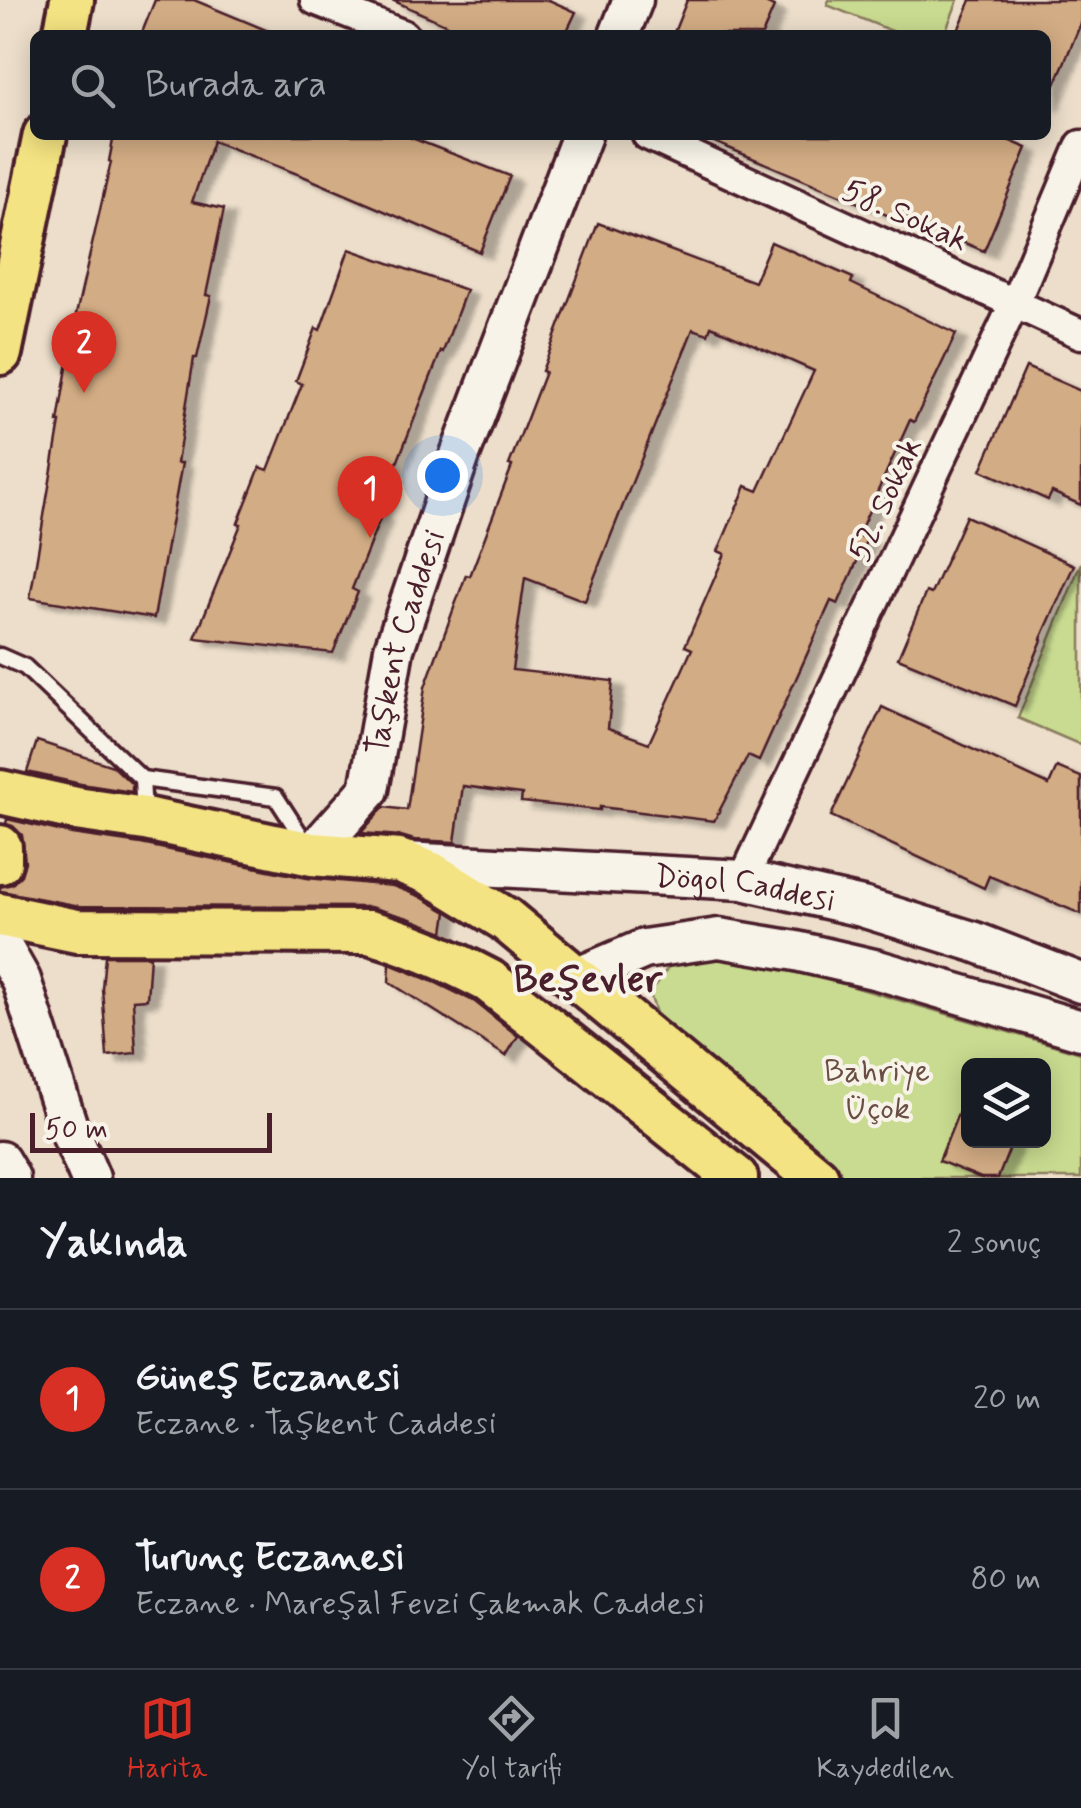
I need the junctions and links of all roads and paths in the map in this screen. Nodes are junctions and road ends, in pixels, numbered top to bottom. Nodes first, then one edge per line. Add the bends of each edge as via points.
1 (72, 0) edge
2 (315, 0) edge
3 (633, 0) edge
4 (66, 30) edge
5 (391, 30) edge
6 (622, 30) edge
7 (44, 140) edge
8 (580, 140) edge
9 (658, 140) edge
10 (1081, 145) edge
11 (1015, 302) junction
12 (1081, 334) edge
13 (0, 353) edge
14 (0, 656) edge
15 (0, 792) edge
16 (143, 799) junction
17 (0, 847) edge
18 (312, 854) junction
19 (399, 861) junction
20 (0, 862) edge
21 (743, 880) junction
22 (0, 915) edge
23 (0, 943) edge
24 (576, 978) junction
25 (1081, 984) edge
26 (540, 1023) junction
27 (1081, 1030) edge
28 (0, 1161) edge
29 (10, 1178) edge
30 (90, 1178) edge
31 (736, 1178) edge
32 (817, 1178) edge

1 - 4 main road
2 - 5 street
3 - 6 street
7 - 13 main road
8 - 18 street, Taşkent Caddesi via 394,650 369,790
9 - 11 street, 58. Sokak
10 - 11 street, 52. Sokak
11 - 12 street, 58. Sokak
11 - 21 street, 52. Sokak
14 - 16 lane via 25,667
15 - 16 main road, Dögol Caddesi via 76,809
16 - 18 main road, Dögol Caddesi
17 - 20 main road
18 - 19 main road, Dögol Caddesi
19 - 21 street, Dögol Caddesi
19 - 24 main road, Dögol Caddesi via 505,919
21 - 25 street, Dögol Caddesi via 862,907
22 - 26 main road via 77,932 368,932 488,981
23 - 30 street via 21,980
24 - 26 main road, Dögol Caddesi
24 - 27 street, Dögol Caddesi via 644,950 719,938 878,970
24 - 32 main road
26 - 31 main road
28 - 29 street

